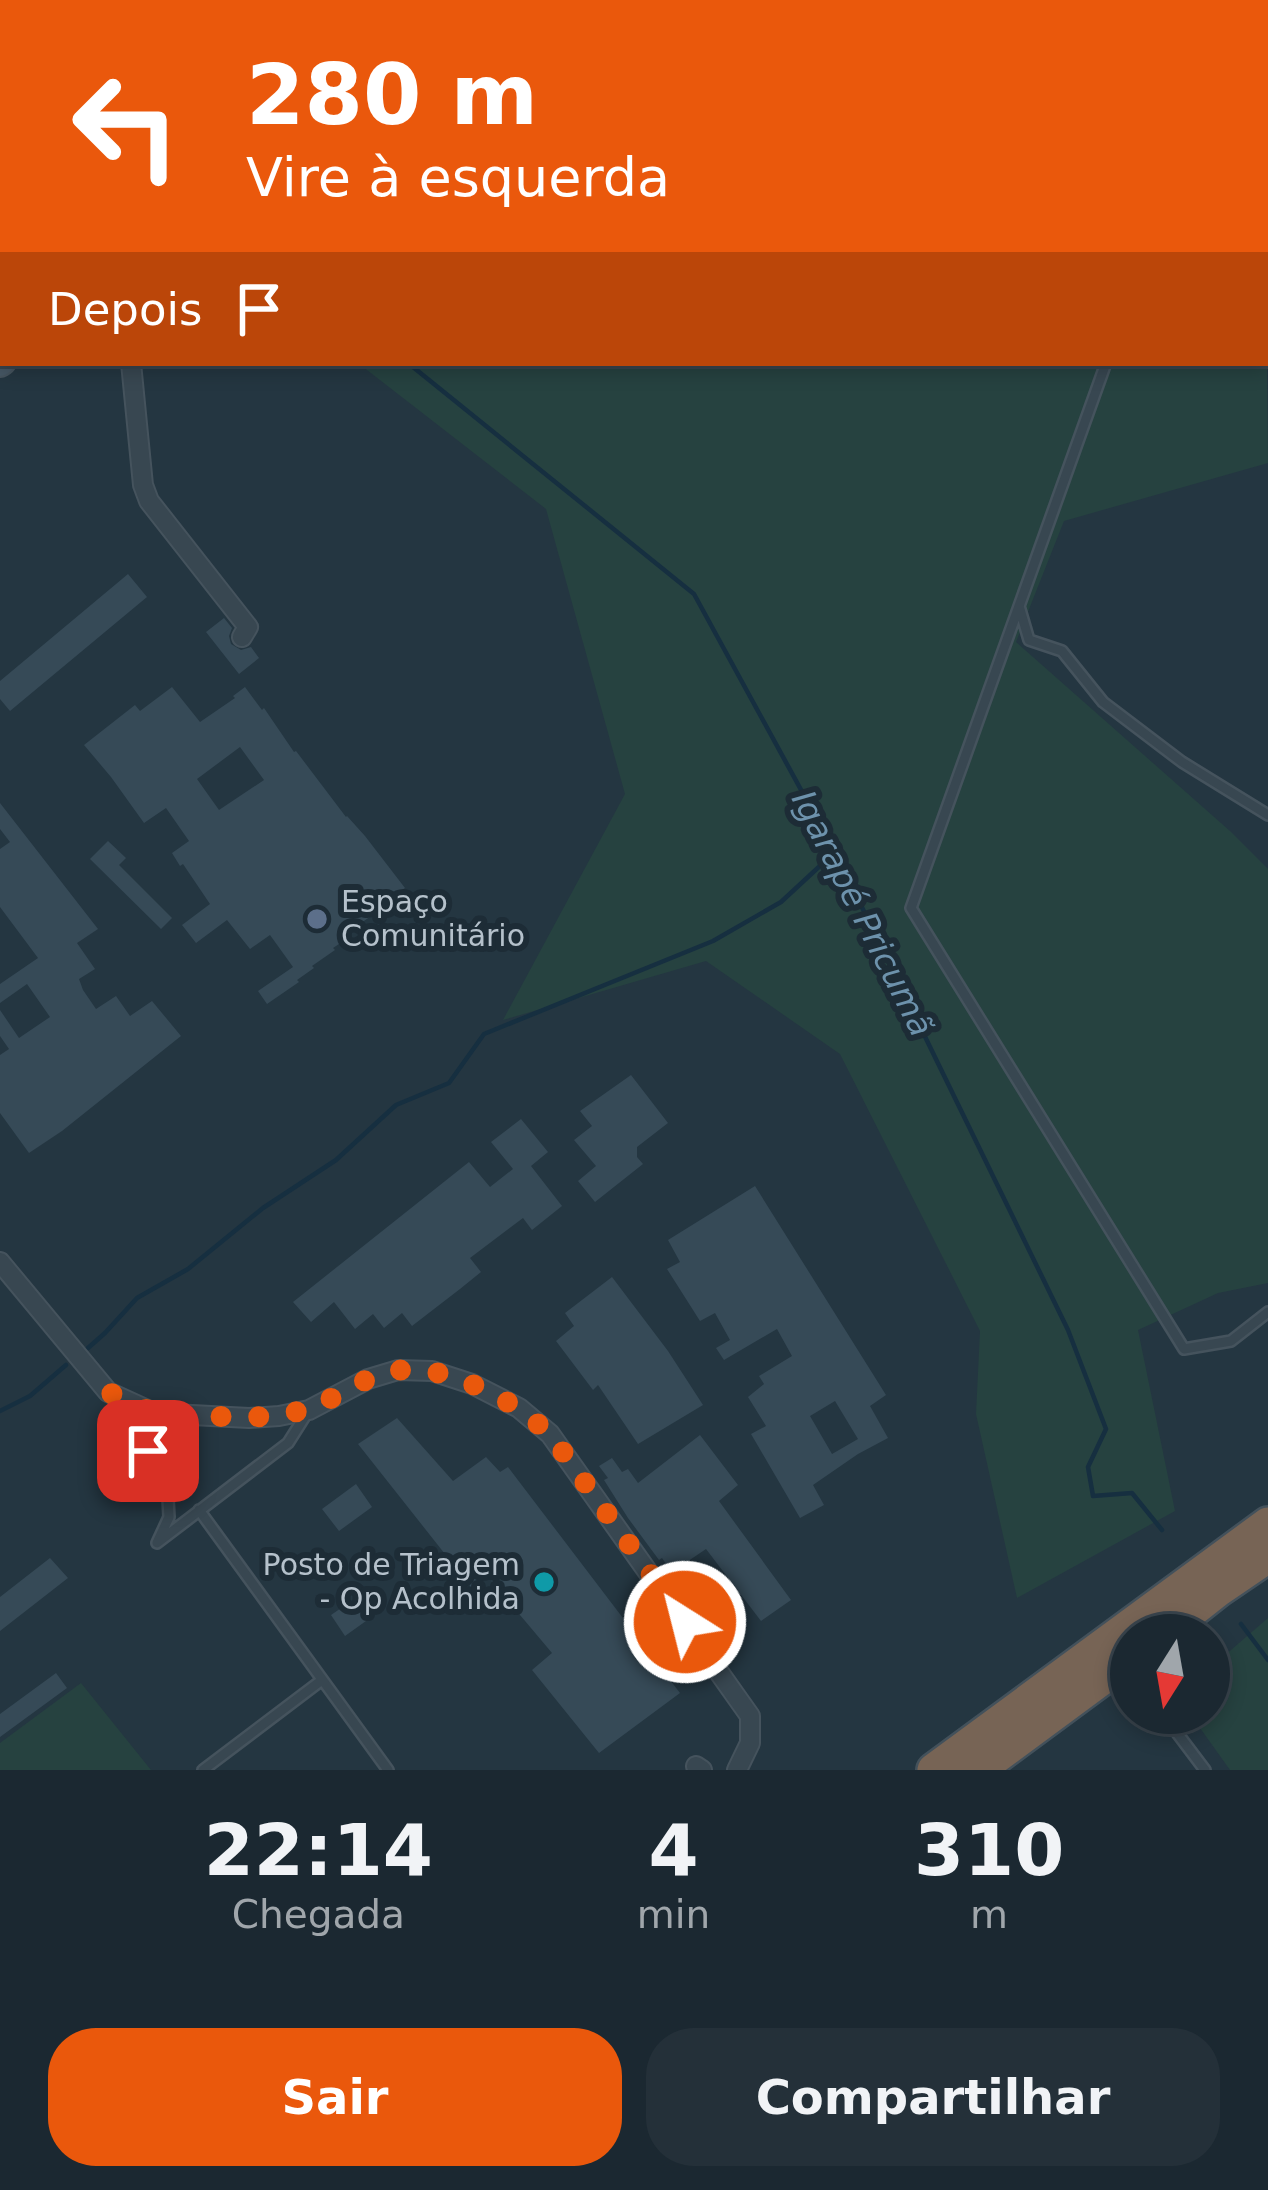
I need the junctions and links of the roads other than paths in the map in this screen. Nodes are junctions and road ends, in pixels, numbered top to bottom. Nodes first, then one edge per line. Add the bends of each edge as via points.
1 (131, 366) edge
2 (1105, 366) edge
3 (1019, 606) junction
4 (242, 637) dead end
5 (1268, 814) edge
6 (0, 1262) edge
7 (1268, 1312) edge
8 (108, 1392) junction
9 (309, 1410) junction
10 (199, 1510) junction
11 (1268, 1524) edge
12 (1268, 1556) edge
13 (1188, 1614) edge
14 (1110, 1678) edge
15 (322, 1680) junction
16 (1177, 1734) edge
17 (1003, 1758) edge
18 (202, 1770) edge
19 (388, 1770) edge
20 (734, 1770) edge
21 (934, 1770) edge
22 (978, 1770) edge
23 (1204, 1770) edge

1 - 4 street via 149,501 248,627
2 - 3 lane
3 - 5 lane via 1029,640 1062,651 1102,702
3 - 7 lane via 911,908 1184,1348 1231,1341
6 - 8 street
8 - 9 street via 154,1413 249,1418
8 - 10 lane via 167,1481 169,1517 157,1543
9 - 10 lane via 288,1443
9 - 20 street via 368,1379 432,1371 535,1421 750,1716 750,1744
10 - 15 lane
11 - 21 highway
12 - 13 highway
14 - 17 highway
15 - 18 lane
15 - 19 lane
16 - 23 lane
17 - 22 highway

